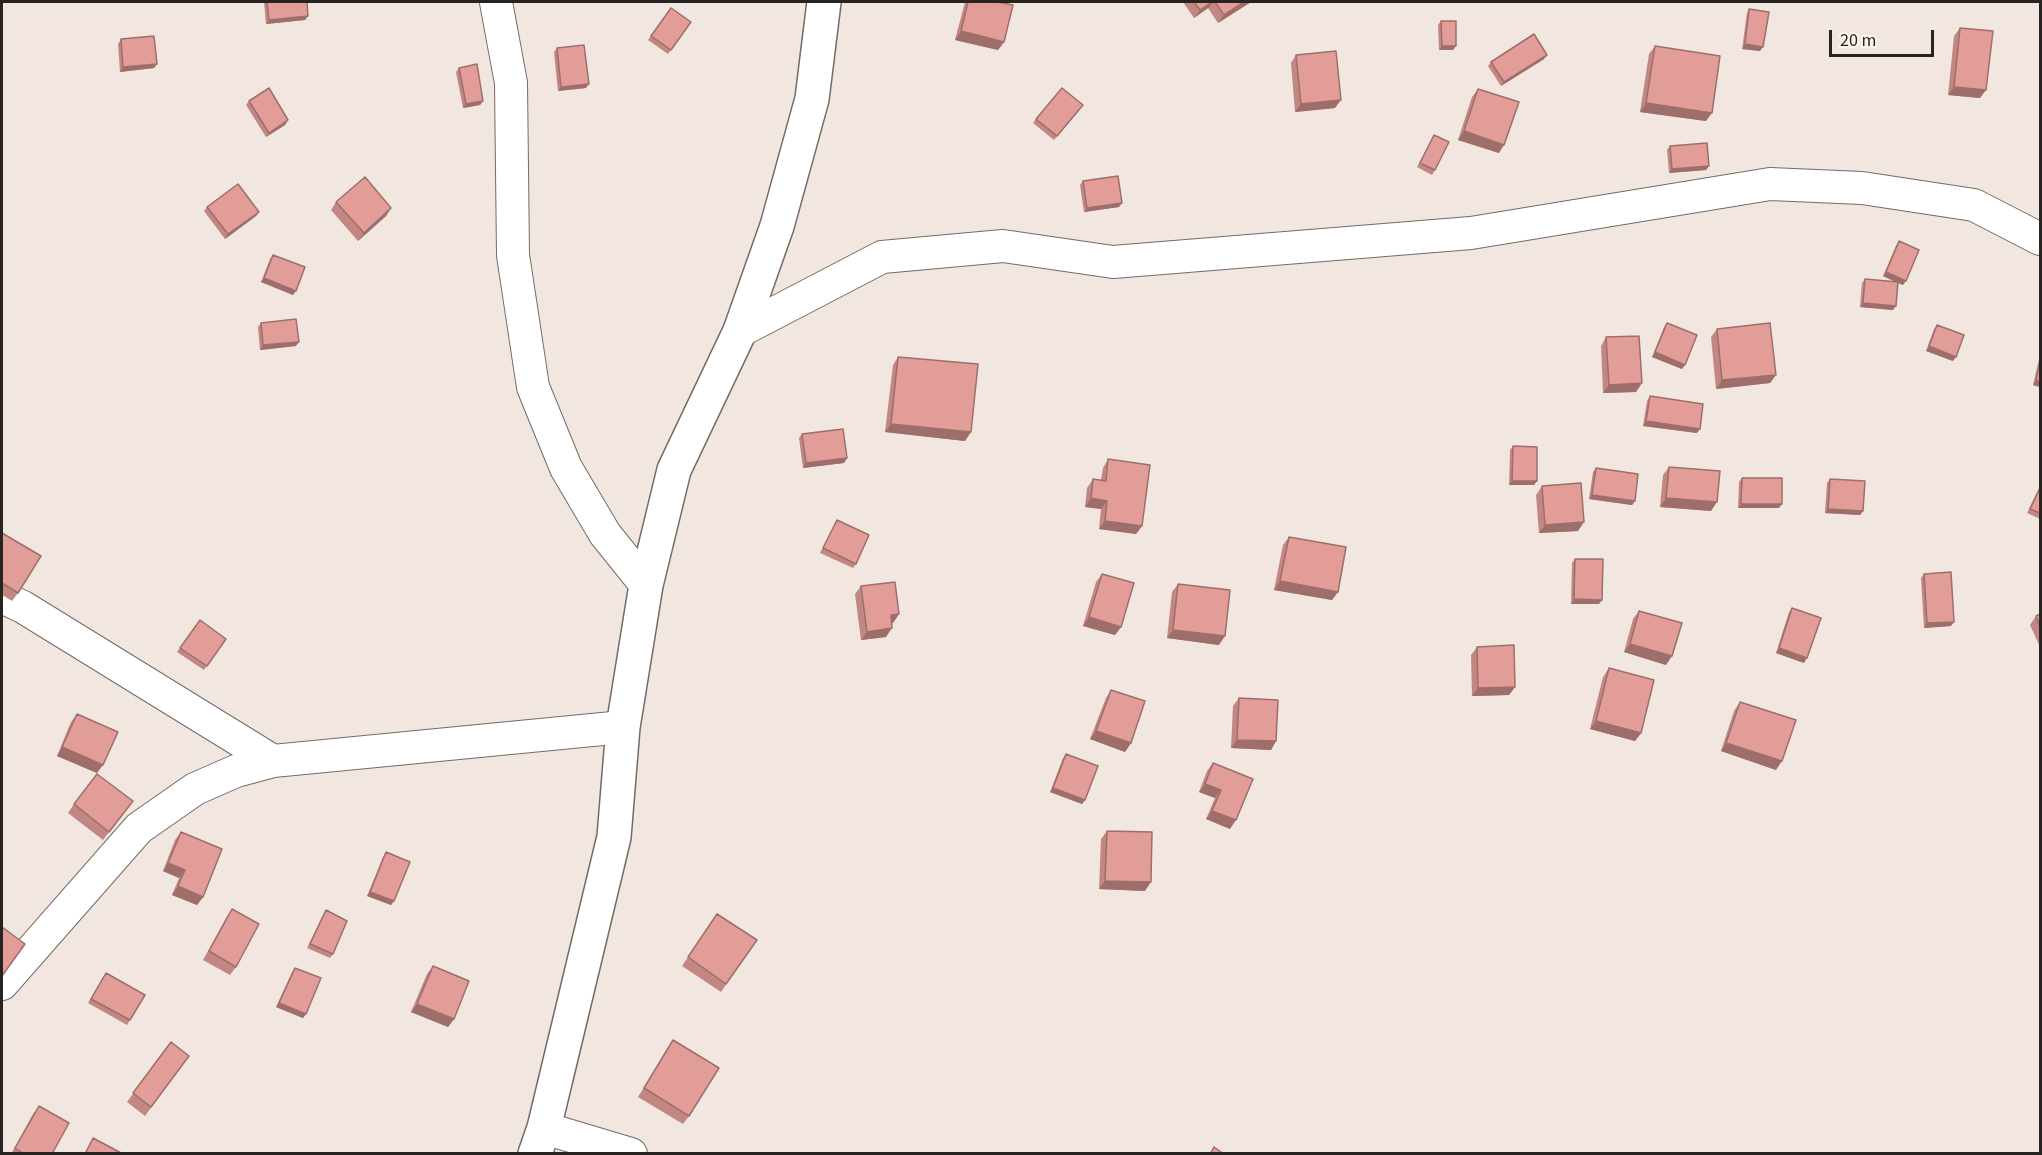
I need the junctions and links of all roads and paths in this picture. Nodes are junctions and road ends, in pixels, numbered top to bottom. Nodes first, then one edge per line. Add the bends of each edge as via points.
1 (496, 2) edge
2 (824, 2) edge
3 (2040, 238) edge
4 (740, 331) junction
5 (646, 585) junction
6 (2, 597) edge
7 (623, 727) junction
8 (273, 761) junction
9 (2, 984) edge
10 (539, 1141) edge
11 (631, 1154) edge

1 - 5 street via 511,83 513,255 533,387 566,468 605,534
2 - 4 street via 812,99 777,226
3 - 4 street via 1974,205 1862,188 1770,184 1448,235 1113,262 1003,246 882,257
4 - 5 street via 674,470
5 - 7 street
6 - 8 street
7 - 8 street
7 - 10 street via 614,837
8 - 9 street via 236,771 195,789 139,828
10 - 11 street

